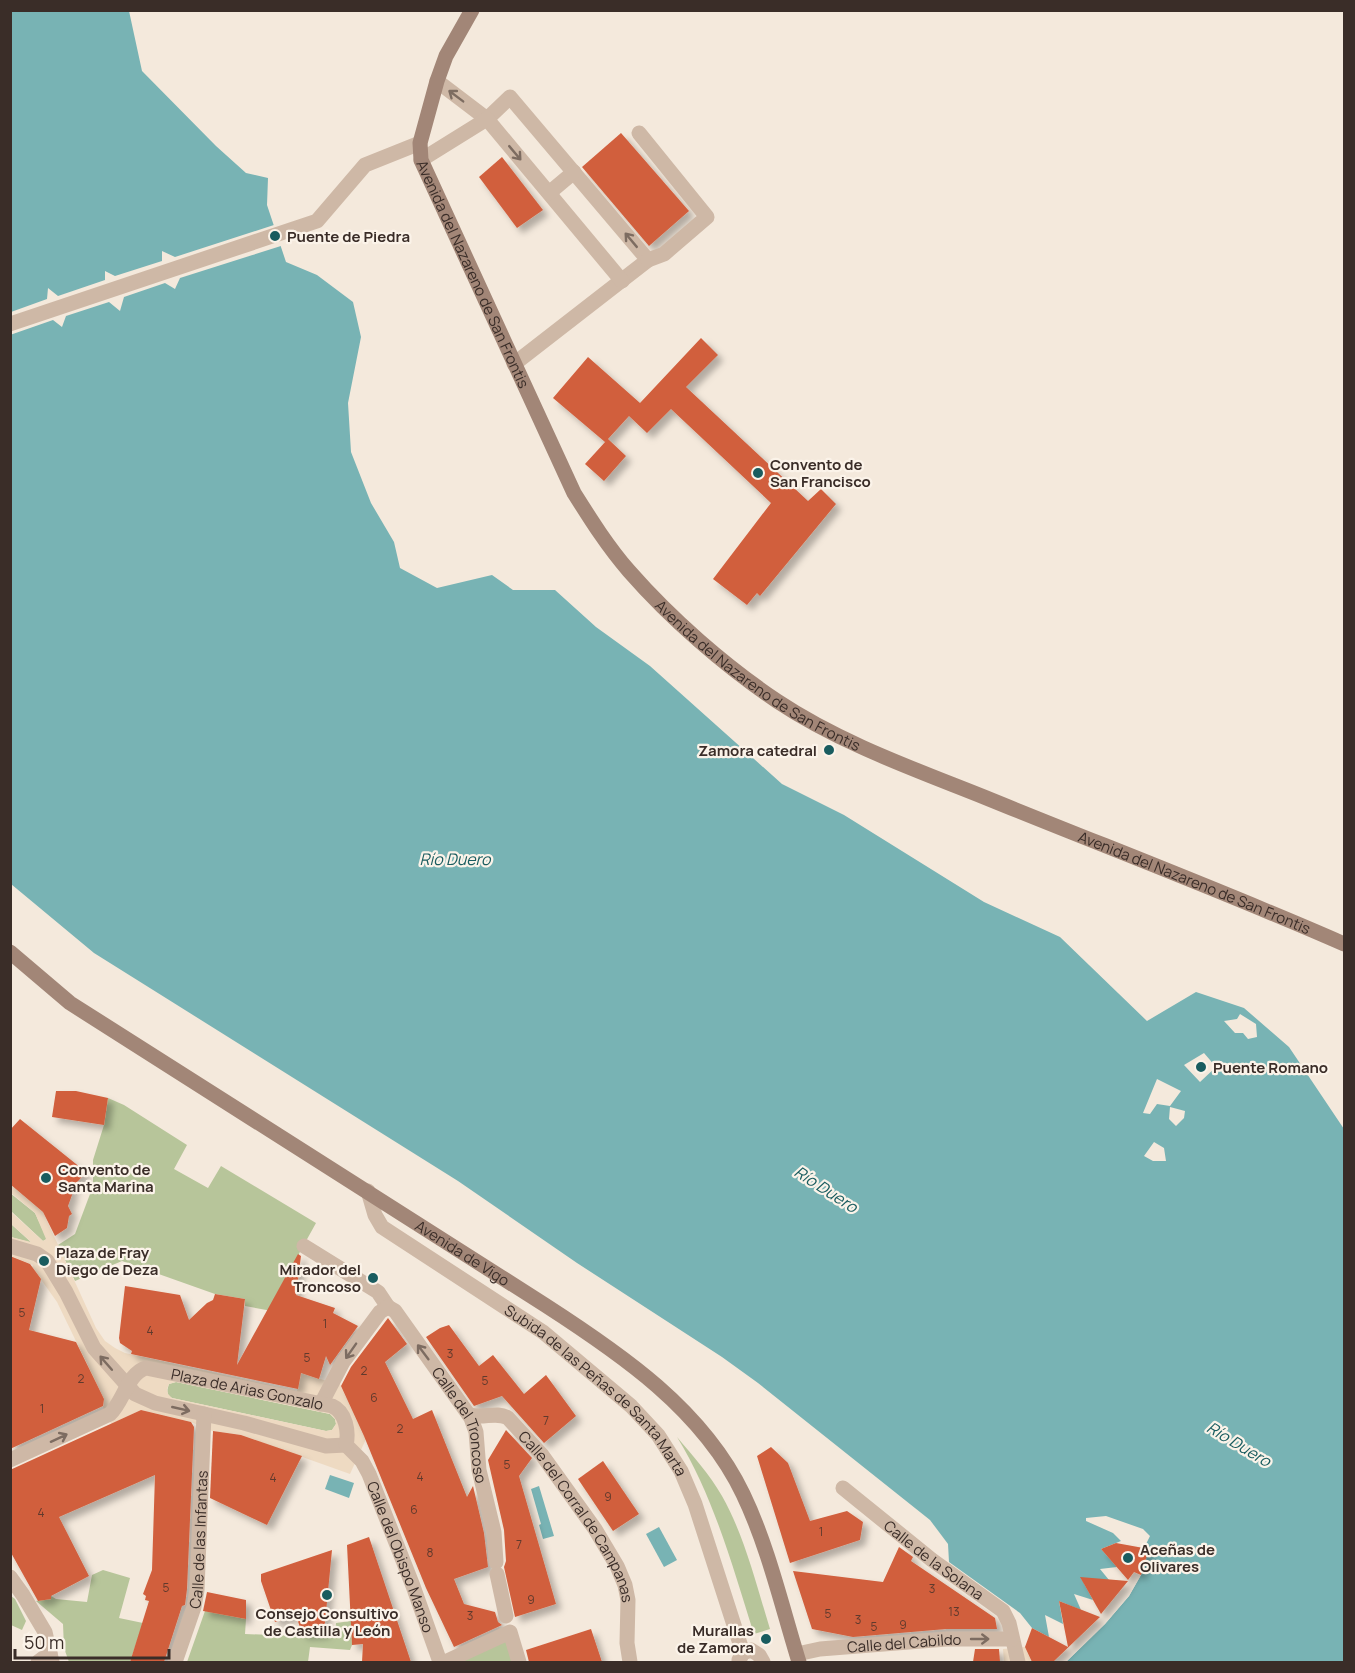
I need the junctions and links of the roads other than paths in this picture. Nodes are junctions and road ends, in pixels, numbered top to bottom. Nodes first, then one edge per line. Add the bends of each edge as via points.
1 (472, 10) edge
2 (436, 81) junction
3 (487, 119) junction
4 (639, 133) dead end
5 (420, 143) junction
6 (421, 160) junction
7 (574, 172) junction
8 (549, 193) junction
9 (648, 260) junction
10 (622, 280) junction
11 (10, 324) edge
12 (514, 364) junction
13 (1344, 944) edge
14 (10, 952) edge
15 (368, 1191) junction
16 (10, 1246) edge
17 (304, 1246) dead end
18 (388, 1307) junction
19 (128, 1388) junction
20 (321, 1404) junction
21 (204, 1414) junction
22 (470, 1415) junction
23 (346, 1445) junction
24 (10, 1460) edge
25 (843, 1488) dead end
26 (10, 1577) edge
27 (508, 1625) junction
28 (1012, 1639) junction
29 (741, 1658) edge
30 (798, 1658) edge
31 (47, 1659) edge
32 (175, 1662) edge
33 (442, 1662) edge
34 (519, 1662) edge
35 (630, 1662) edge
36 (763, 1662) edge
37 (1018, 1662) edge

1 - 2 main road, Avenida del Nazareno de San Frontis
3 -> 2 street
2 - 5 main road, Avenida del Nazareno de San Frontis
3 - 6 street
3 - 7 street via 510,97
3 -> 8 street
4 - 9 street via 707,217 664,254
5 - 6 main road, Avenida del Nazareno de San Frontis
5 - 11 street via 365,165 317,221
6 - 12 main road, Avenida del Nazareno de San Frontis
7 - 8 street
9 -> 7 street
8 - 10 street
9 - 10 street
10 - 12 street
12 - 13 main road, Avenida del Nazareno de San Frontis via 574,493 598,530 630,571 679,621 728,666 777,701 860,746
14 - 15 main road, Avenida de Vigo via 70,1003
15 - 29 street, Subida de las Peñas de Santa Marta via 382,1227 543,1332 631,1406 658,1435 695,1504
15 - 30 main road, Avenida de Vigo via 591,1335 690,1419 724,1460 743,1494
19 -> 16 street via 87,1337 47,1261
17 - 18 street via 378,1292
18 -> 20 street via 380,1312 343,1362
22 -> 18 street, Calle del Troncoso via 395,1311
19 - 20 street, Plaza de Arias Gonzalo via 139,1371 149,1368
19 -> 21 street via 145,1400
24 -> 19 street, Plaza de Arias Gonzalo via 107,1416
20 - 23 street, Plaza de Arias Gonzalo via 340,1412 348,1431
21 - 23 street via 326,1446
21 - 32 street, Calle de las Infantas via 197,1590
22 - 27 street, Calle del Troncoso
22 - 35 street, Calle del Corral de Campanas via 508,1418 542,1455 600,1537 625,1586
23 - 33 street, Calle del Obispo Manso via 369,1474
25 - 28 street, Calle de la Solana via 1003,1611
26 - 31 street via 45,1632
27 - 33 street
27 - 34 street, Calle del Troncoso
30 -> 28 street, Calle del Cabildo via 820,1649
28 - 37 street, Calle de la Solana
29 - 36 street via 752,1650

